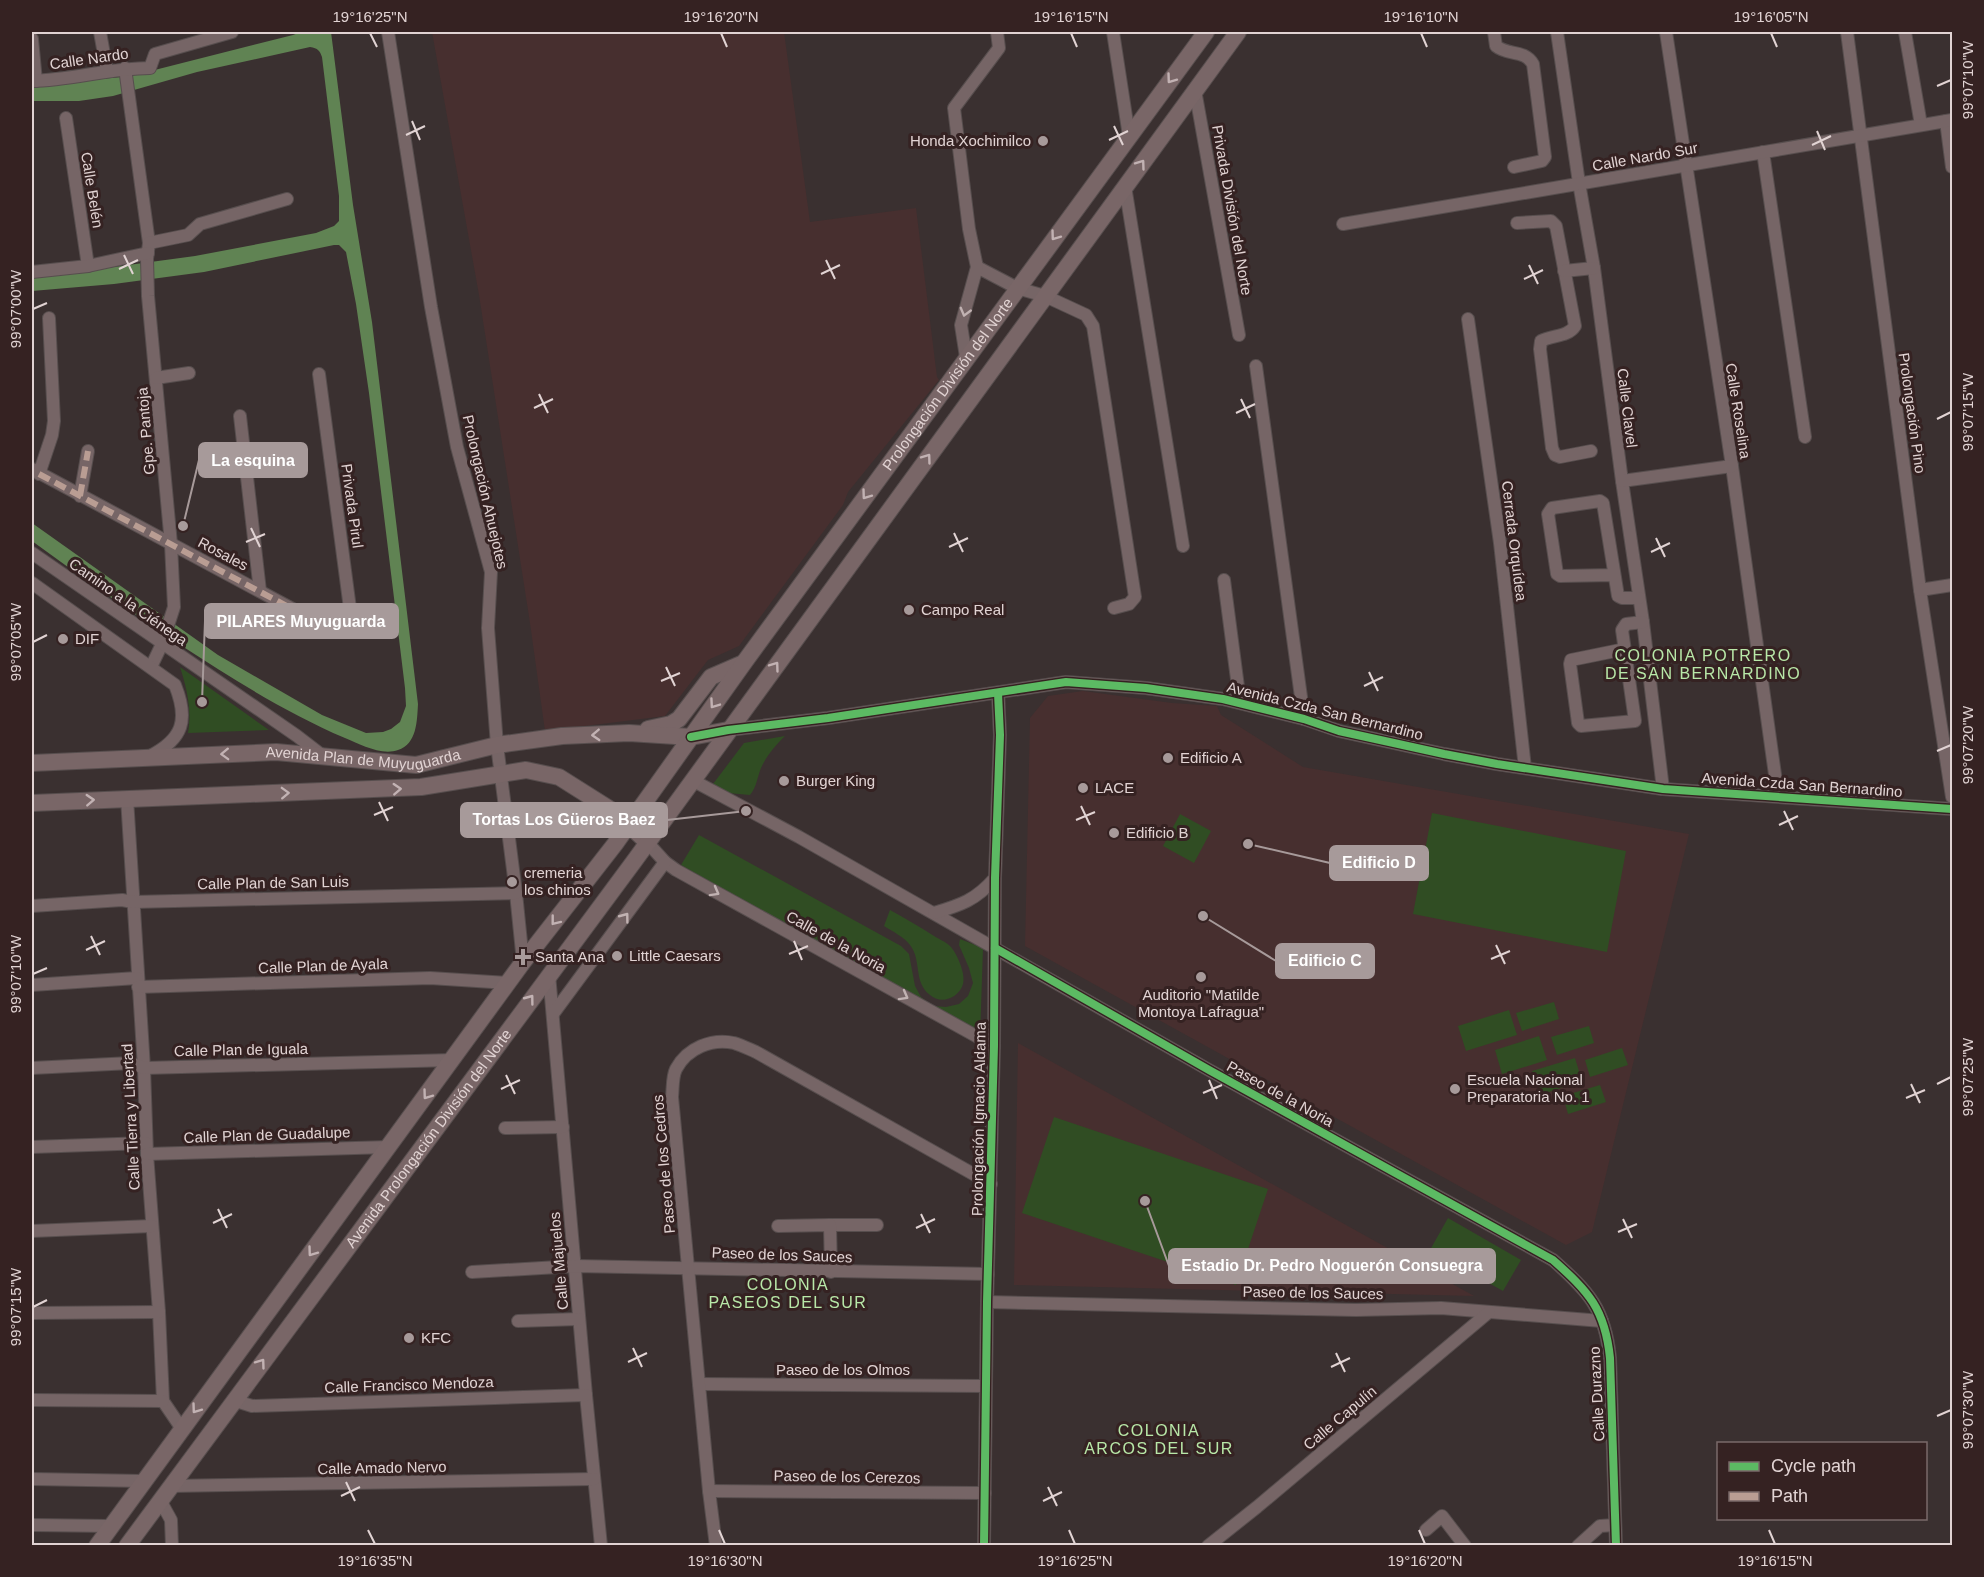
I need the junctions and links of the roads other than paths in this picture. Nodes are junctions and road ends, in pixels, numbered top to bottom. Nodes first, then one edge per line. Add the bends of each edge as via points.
1 (100, 32) edge
2 (231, 32) edge
3 (388, 32) edge
4 (997, 32) edge
5 (1113, 32) edge
6 (1206, 32) edge
7 (1238, 32) edge
8 (1494, 32) edge
9 (1557, 32) edge
10 (1666, 32) edge
11 (1847, 32) edge
12 (1905, 32) edge
13 (32, 39) edge
14 (126, 70) junction
15 (107, 71) junction
16 (34, 81) edge
17 (1195, 90) junction
18 (66, 118) dead end
19 (1949, 120) edge
20 (1921, 125) junction
21 (1861, 135) junction
22 (1129, 136) junction
23 (1763, 152) junction
24 (1686, 165) junction
25 (1514, 167) dead end
26 (1953, 167) edge
27 (1579, 183) junction
28 (1125, 186) junction
29 (287, 199) dead end
30 (1343, 224) dead end
31 (1517, 224) dead end
32 (148, 252) junction
33 (88, 266) junction
34 (977, 267) junction
35 (1594, 268) junction
36 (1564, 271) junction
37 (32, 272) edge
38 (1017, 288) junction
39 (1045, 296) junction
40 (49, 318) dead end
41 (1468, 320) dead end
42 (1239, 335) dead end
43 (966, 357) junction
44 (1256, 366) dead end
45 (189, 373) dead end
46 (319, 374) dead end
47 (156, 378) junction
48 (240, 416) dead end
49 (1805, 437) dead end
50 (1591, 451) dead end
51 (88, 452) dead end
52 (1731, 466) junction
53 (35, 472) edge
54 (1622, 481) junction
55 (80, 496) junction
56 (851, 515) junction
57 (871, 535) junction
58 (171, 544) junction
59 (1183, 546) dead end
60 (32, 553) edge
61 (1614, 575) junction
62 (1224, 580) dead end
63 (32, 583) edge
64 (1953, 585) edge
65 (1920, 590) junction
66 (261, 591) junction
67 (1639, 598) junction
68 (1114, 608) dead end
69 (1643, 622) junction
70 (328, 628) joint
71 (162, 644) junction
72 (1625, 649) junction
73 (743, 664) junction
74 (151, 667) junction
75 (998, 693) junction
76 (1240, 702) junction
77 (1304, 719) junction
78 (728, 730) junction
79 (630, 733) junction
80 (691, 737) junction
81 (497, 745) junction
82 (149, 757) junction
83 (325, 758) junction
84 (32, 763) edge
85 (1525, 768) junction
86 (501, 773) junction
87 (692, 780) junction
88 (1663, 789) junction
89 (1778, 796) junction
90 (1953, 797) edge
91 (127, 798) junction
92 (32, 803) edge
93 (1953, 808) edge
94 (629, 824) junction
95 (647, 842) junction
96 (665, 862) junction
97 (995, 878) junction
98 (516, 892) junction
99 (133, 902) junction
100 (32, 906) edge
101 (934, 913) junction
102 (995, 948) junction
103 (523, 962) junction
104 (549, 974) junction
105 (137, 982) junction
106 (508, 982) junction
107 (32, 985) edge
108 (553, 1014) junction
109 (994, 1046) junction
110 (453, 1060) junction
111 (32, 1068) edge
112 (144, 1068) junction
113 (563, 1127) junction
114 (504, 1128) dead end
115 (389, 1147) junction
116 (32, 1148) edge
117 (147, 1148) junction
118 (991, 1184) junction
119 (830, 1225) junction
120 (878, 1225) dead end
121 (152, 1226) junction
122 (778, 1227) dead end
123 (32, 1231) edge
124 (1553, 1260) joint
125 (575, 1266) junction
126 (688, 1268) junction
127 (472, 1272) dead end
128 (831, 1272) junction
129 (988, 1274) junction
130 (987, 1302) junction
131 (159, 1312) junction
132 (1489, 1312) junction
133 (32, 1313) edge
134 (579, 1319) junction
135 (518, 1321) dead end
136 (1602, 1321) junction
137 (699, 1384) junction
138 (986, 1386) junction
139 (586, 1395) junction
140 (32, 1400) edge
141 (233, 1400) junction
142 (163, 1401) junction
143 (182, 1429) junction
144 (32, 1479) edge
145 (594, 1479) junction
146 (143, 1481) junction
147 (170, 1486) junction
148 (708, 1491) junction
149 (985, 1493) junction
150 (160, 1500) junction
151 (32, 1525) edge
152 (1615, 1525) junction
153 (111, 1526) junction
154 (1426, 1530) dead end
155 (97, 1545) edge
156 (127, 1545) edge
157 (172, 1545) edge
158 (601, 1545) edge
159 (716, 1545) edge
160 (984, 1545) edge
161 (1208, 1545) edge
162 (1465, 1545) edge
163 (1578, 1545) edge
164 (1616, 1545) edge

1 - 15 street
2 - 14 street, Calle Nardo via 155,54 150,68
3 - 81 street, Prolongación Ahuejotes via 457,447 491,572 488,628
4 - 34 street via 999,48 954,108
5 - 22 street
6 -> 22 main road, Prolongación División del Norte
7 - 17 main road, Prolongación División del Norte
8 - 25 street via 1496,46 1529,57 1533,64 1545,157
9 - 27 street, Calle Clavel
10 - 24 street, Calle Roselina
11 - 21 street, Prolongación Pino
12 - 20 street
13 - 16 street
14 - 15 street, Calle Nardo
14 - 32 street, Gpe. Pantoja
15 - 16 street, Calle Nardo
28 -> 17 main road, Prolongación División del Norte
17 - 42 street, Privada División del Norte
18 - 33 street, Calle Belén
19 - 20 street, Calle Nardo Sur
19 - 26 street
20 - 21 street, Calle Nardo Sur
21 - 23 street, Calle Nardo Sur
21 - 65 street, Prolongación Pino
22 -> 38 main road, Prolongación División del Norte
23 - 24 street, Calle Nardo Sur
23 - 49 street
24 - 27 street, Calle Nardo Sur
24 - 52 street, Calle Roselina
27 - 30 street, Calle Nardo Sur
27 - 35 street, Calle Clavel
28 - 39 main road, Prolongación División del Norte
28 - 59 street
29 - 32 street via 200,224 188,235
31 - 36 street via 1554,223
32 - 33 street
32 - 47 street, Gpe. Pantoja
33 - 37 street
34 - 38 street
34 -> 43 street via 961,325
35 - 36 street
35 - 54 street, Calle Clavel
36 - 50 street via 1575,326 1569,333 1547,338 1540,349 1552,448 1560,457
38 - 39 street
38 - 43 main road, Prolongación División del Norte
57 -> 39 main road, Prolongación División del Norte
39 - 68 street via 1086,315 1093,326 1135,597 1129,604
40 - 53 street via 54,421 52,435
41 - 85 street, Cerrada Orquídea via 1500,543
43 -> 56 main road, Prolongación División del Norte
44 - 77 street
45 - 47 street
46 - 70 street, Privada Pirul via 351,616
47 - 58 street, Gpe. Pantoja
48 - 66 street
51 - 55 street
52 - 54 street
52 - 89 street, Calle Roselina
53 - 55 street, Rosales
54 - 67 street, Calle Clavel
55 - 58 street, Rosales
56 - 57 main road
56 - 73 main road, Prolongación División del Norte
78 -> 57 main road, Prolongación División del Norte
58 - 66 street, Rosales
58 - 71 street, Gpe. Pantoja via 174,607
60 - 71 street, Camino a la Ciénega
61 - 61 street via 1603,503 1552,508 1548,514 1557,574
61 - 67 street via 1618,596
62 - 76 street
63 - 74 street
64 - 65 street
65 - 90 street, Prolongación Pino
66 - 70 street, Rosales
67 - 69 street, Calle Clavel
69 - 72 street via 1623,626
69 - 88 street, Calle Clavel
71 - 74 street
71 - 83 street, Camino a la Ciénega
72 - 72 street via 1635,721 1581,726 1571,660
73 - 79 main road via 711,677 680,719
73 -> 80 main road, Prolongación División del Norte
74 - 82 street via 175,685 182,717 175,739
75 - 76 street, Avenida Czda San Bernardino via 1066,682 1146,688
75 - 78 street, Avenida Czda San Bernardino
75 - 97 street, Prolongación Ignacio Aldama
76 - 77 street, Avenida Czda San Bernardino
77 - 85 street, Avenida Czda San Bernardino via 1339,731
78 - 80 main road, Avenida Plan de Muyuguarda
78 - 87 main road, Avenida Prolongación División del Norte
79 - 80 main road, Avenida Plan de Muyuguarda
79 -> 81 main road, Avenida Plan de Muyuguarda via 562,736
80 - 94 main road, Avenida Prolongación División del Norte
81 - 83 main road, Avenida Plan de Muyuguarda via 416,765
81 - 86 street, Prolongación Ahuejotes
83 -> 82 main road, Avenida Plan de Muyuguarda via 276,752
82 - 84 main road, Avenida Plan de Muyuguarda
85 - 88 street, Avenida Czda San Bernardino
91 -> 86 main road, Avenida Plan de Muyuguarda via 421,788
86 - 94 main road, Avenida Plan de Muyuguarda via 526,770 559,777
86 - 98 street, Prolongación Ahuejotes
87 - 95 main road, Avenida Prolongación División del Norte
87 - 101 street
88 - 89 street, Avenida Czda San Bernardino
89 - 93 street, Avenida Czda San Bernardino
92 -> 91 main road, Avenida Plan de Muyuguarda
91 - 99 street, Calle Tierra y Libertad
94 - 95 main road, Avenida Plan de Muyuguarda
94 -> 103 main road, Avenida Prolongación División del Norte
95 - 96 street, Calle de la Noria
95 - 104 main road, Avenida Prolongación División del Norte
108 -> 96 street
96 -> 109 street, Calle de la Noria
97 - 101 street via 984,891 962,905
97 - 102 street, Prolongación Ignacio Aldama
98 - 99 street, Calle Plan de San Luis
98 - 103 street, Prolongación Ahuejotes
99 - 100 street, Calle Plan de San Luis
99 - 105 street, Calle Tierra y Libertad
101 - 102 street
102 - 109 street, Prolongación Ignacio Aldama
102 - 124 street, Paseo de la Noria
103 - 106 main road, Avenida Prolongación División del Norte
104 - 108 street, Calle Majuelos
141 -> 104 main road, Avenida Prolongación División del Norte
105 - 106 street, Calle Plan de Ayala via 430,978
105 - 107 street, Calle Plan de Ayala
105 - 112 street, Calle Tierra y Libertad
106 - 110 main road, Avenida Prolongación División del Norte
108 - 113 street, Calle Majuelos
109 - 118 street, Prolongación Ignacio Aldama
110 - 112 street, Calle Plan de Iguala
110 -> 115 main road, Avenida Prolongación División del Norte
111 - 112 street, Calle Plan de Iguala via 131,1063
112 - 117 street, Calle Tierra y Libertad
113 - 114 street
113 - 125 street, Calle Majuelos
115 - 117 street, Calle Plan de Guadalupe
115 -> 143 main road, Avenida Prolongación División del Norte
116 - 117 street, Calle Plan de Guadalupe
117 - 121 street, Calle Tierra y Libertad
118 - 126 street, Paseo de los Cedros via 756,1053 735,1043 706,1043 694,1049 675,1070 672,1097
118 - 129 street, Prolongación Ignacio Aldama
119 - 120 street
119 - 122 street
119 - 128 street
121 - 123 street
121 - 131 street, Calle Tierra y Libertad
124 - 136 street, Calle Durazno via 1582,1285
125 - 126 street, Paseo de los Sauces
125 - 127 street, Paseo de los Sauces
125 - 134 street, Calle Majuelos
126 - 128 street, Paseo de los Sauces
126 - 137 street, Paseo de los Cedros
128 - 129 street, Paseo de los Sauces
129 - 130 street, Prolongación Ignacio Aldama
130 - 132 street, Paseo de los Sauces via 1344,1310 1441,1308
130 - 138 street, Prolongación Ignacio Aldama
131 - 133 street
131 - 142 street, Calle Tierra y Libertad
132 - 136 street, Paseo de los Sauces
132 - 161 street, Calle Capulín
134 - 135 street
134 - 139 street, Calle Majuelos
136 - 152 street, Calle Durazno via 1610,1358
137 - 138 street, Paseo de los Olmos
137 - 148 street, Paseo de los Cedros
138 - 149 street, Prolongación Ignacio Aldama
139 - 141 street, Calle Francisco Mendoza via 252,1406
139 - 145 street, Calle Majuelos
140 - 142 street
141 - 147 main road, Avenida Prolongación División del Norte
142 - 143 street
143 - 146 main road, Avenida Prolongación División del Norte
144 - 146 street
145 - 147 street, Calle Amado Nervo
145 - 158 street, Calle Majuelos
146 - 153 main road, Avenida Prolongación División del Norte
147 - 150 main road, Avenida Prolongación División del Norte
148 - 149 street, Paseo de los Cerezos
148 - 159 street, Paseo de los Cedros
149 - 160 street, Prolongación Ignacio Aldama
150 - 156 main road, Avenida Prolongación División del Norte
150 - 157 street via 171,1520
151 - 153 street
152 - 163 street via 1600,1526
152 - 164 street, Calle Durazno
153 - 155 main road, Avenida Prolongación División del Norte
154 - 162 street via 1442,1516

